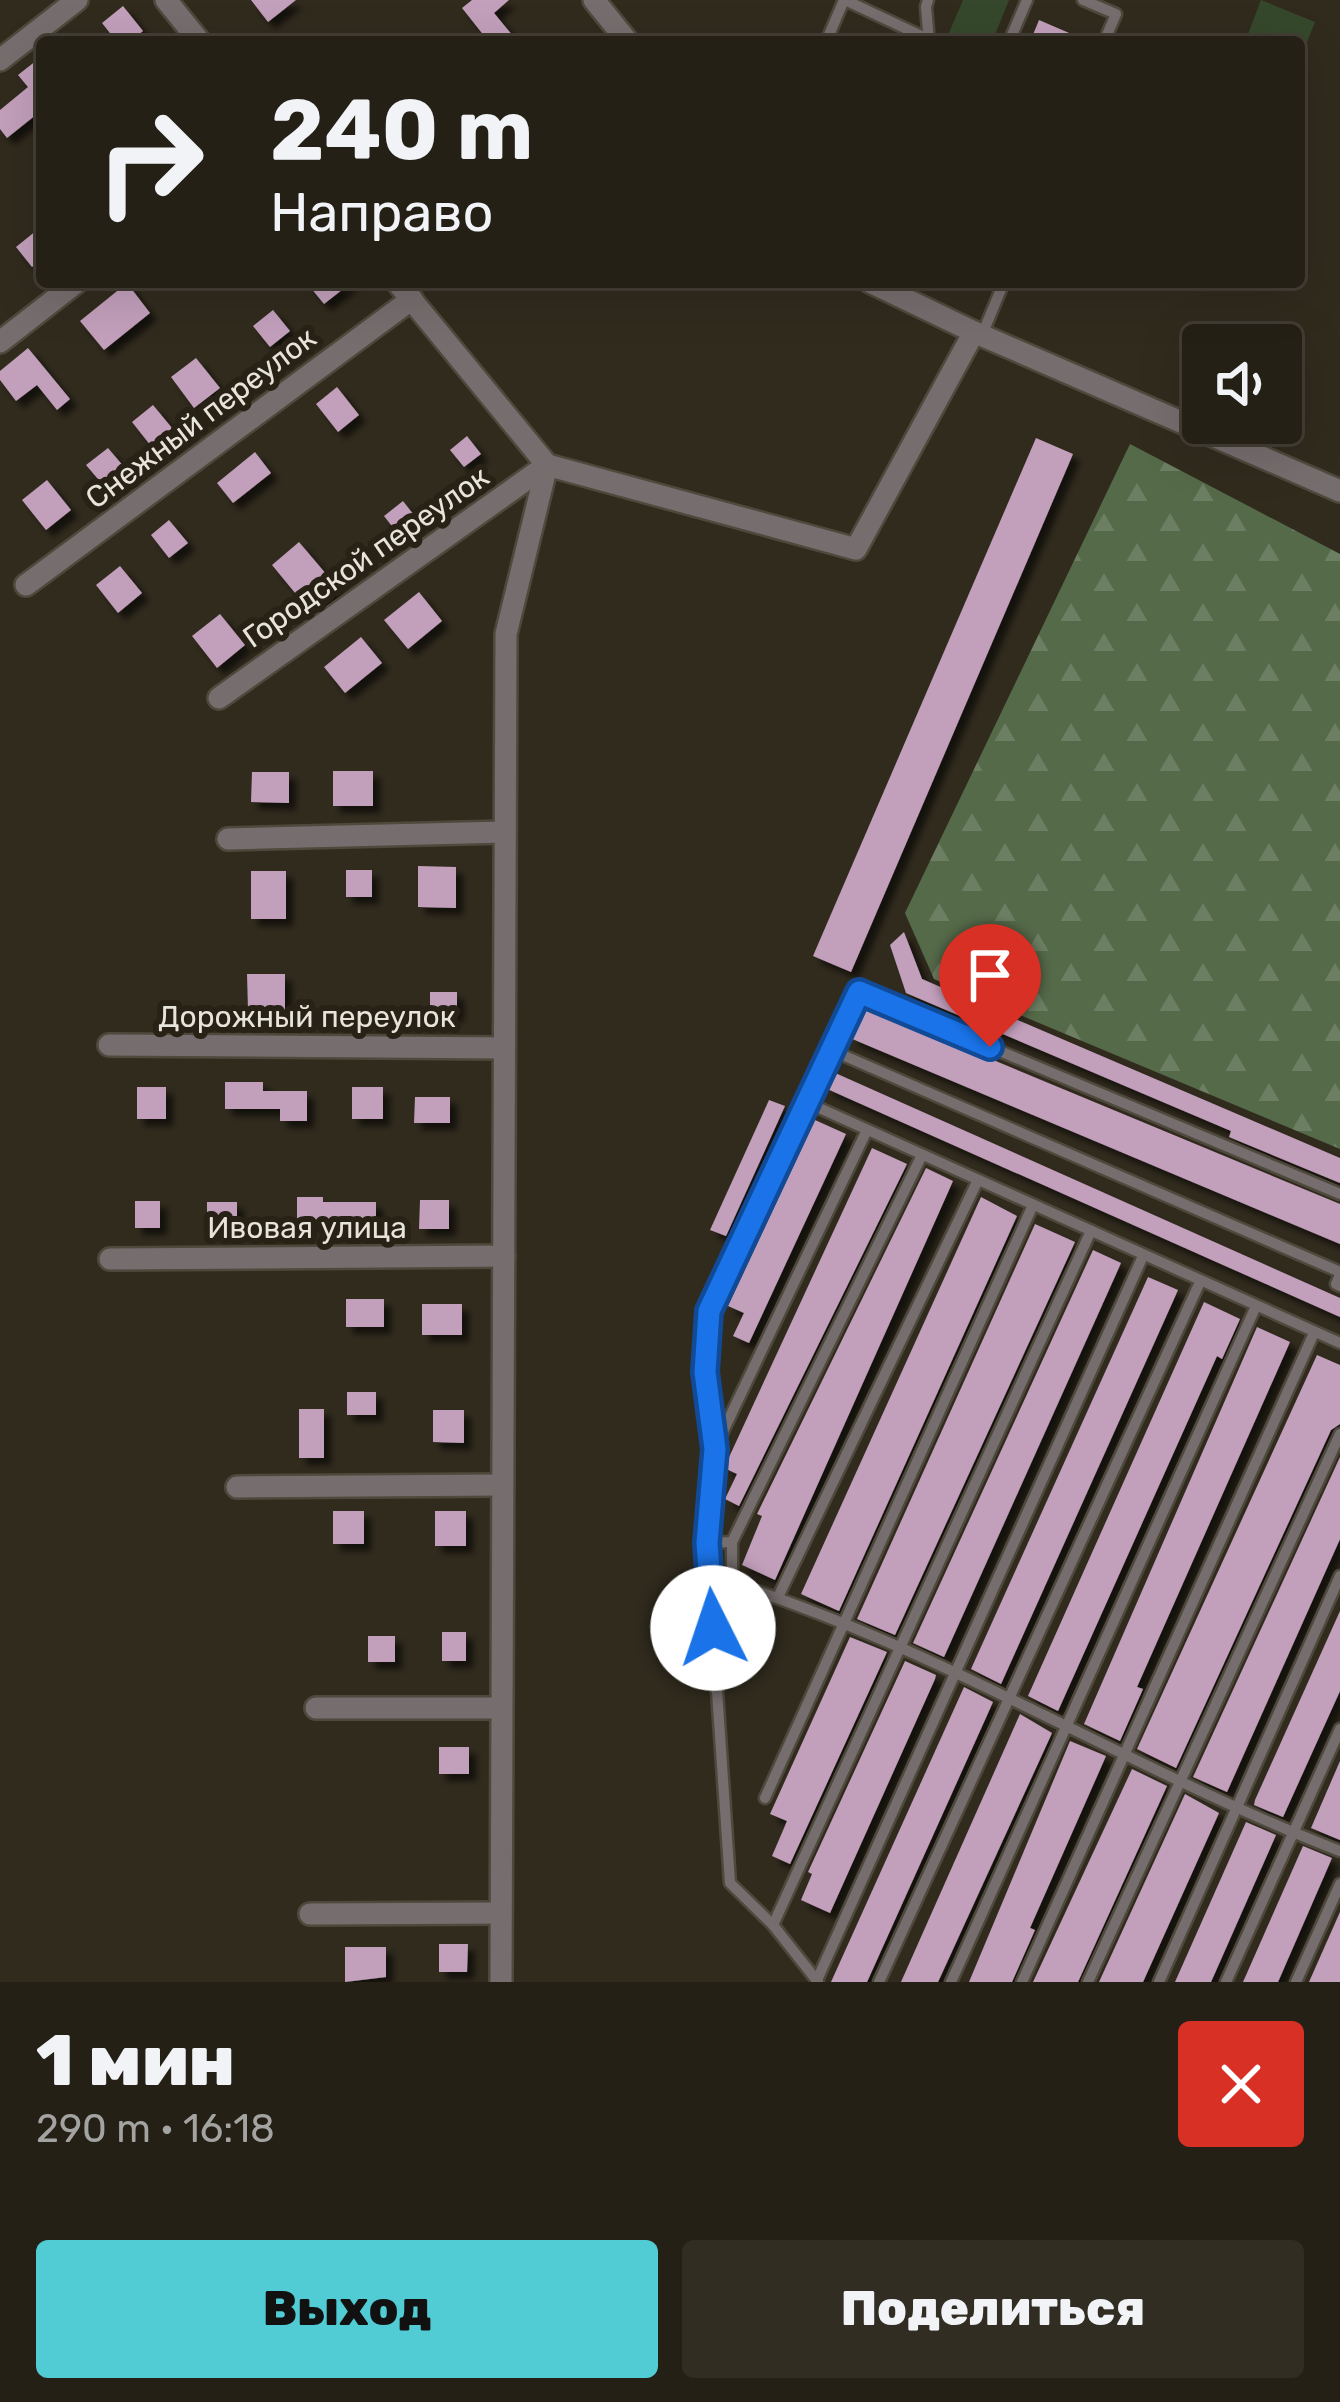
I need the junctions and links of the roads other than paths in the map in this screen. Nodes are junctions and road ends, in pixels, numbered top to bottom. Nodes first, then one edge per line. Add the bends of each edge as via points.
1 (76, 0) edge
2 (166, 0) edge
3 (594, 0) edge
4 (844, 0) edge
5 (928, 0) edge
6 (1027, 0) edge
7 (1083, 0) edge
8 (195, 36) edge
9 (623, 36) edge
10 (829, 36) edge
11 (920, 36) edge
12 (929, 36) edge
13 (1012, 36) edge
14 (1107, 36) edge
15 (0, 60) edge
16 (68, 288) edge
17 (883, 288) edge
18 (1001, 288) edge
19 (404, 291) edge
20 (978, 333) junction
21 (0, 342) edge
22 (547, 465) junction
23 (1340, 491) edge
24 (26, 586) dead end
25 (219, 698) dead end
26 (505, 832) junction
27 (228, 839) dead end
28 (110, 1046) dead end
29 (504, 1048) junction
30 (831, 1050) junction
31 (806, 1102) junction
32 (867, 1130) junction
33 (922, 1155) junction
34 (977, 1182) junction
35 (1340, 1194) edge
36 (1033, 1205) junction
37 (1090, 1233) junction
38 (504, 1256) junction
39 (1143, 1256) junction
40 (110, 1259) dead end
41 (1340, 1274) edge
42 (1200, 1282) junction
43 (1340, 1286) edge
44 (1256, 1306) junction
45 (1314, 1333) junction
46 (1340, 1342) edge
47 (1340, 1434) edge
48 (715, 1449) junction
49 (501, 1485) junction
50 (237, 1487) dead end
51 (732, 1542) junction
52 (707, 1543) junction
53 (1340, 1576) edge
54 (778, 1598) junction
55 (842, 1621) junction
56 (899, 1645) junction
57 (956, 1673) junction
58 (1011, 1698) junction
59 (316, 1708) dead end
60 (501, 1708) junction
61 (1067, 1725) junction
62 (1340, 1729) edge
63 (1126, 1755) junction
64 (1178, 1781) junction
65 (765, 1798) dead end
66 (1238, 1806) junction
67 (1294, 1833) junction
68 (1340, 1851) edge
69 (1340, 1884) edge
70 (501, 1913) junction
71 (310, 1914) dead end
72 (773, 1925) junction
73 (817, 1981) edge
74 (501, 1982) edge
75 (879, 1982) edge
76 (951, 1982) edge
77 (1022, 1982) edge
78 (1088, 1982) edge
79 (1159, 1982) edge
80 (1226, 1982) edge
81 (1296, 1982) edge

1 - 15 street
2 - 8 street
3 - 9 street
4 - 10 lane
4 - 11 lane
5 - 12 lane
6 - 13 lane
7 - 14 lane via 1116,14
16 - 21 street
17 - 20 street
18 - 20 lane
19 - 22 street
19 - 24 street, Снежный переулок
20 - 22 street via 856,549
20 - 23 street
22 - 25 street, Городской переулок
22 - 26 street via 506,634
26 - 27 street
26 - 29 street
28 - 29 street, Дорожный переулок
29 - 38 street
30 - 31 lane
30 - 35 lane via 859,992
30 - 41 lane
31 - 32 lane
31 - 48 lane via 709,1311 705,1372
32 - 33 lane
32 - 48 lane
33 - 34 lane
33 - 51 lane
34 - 36 lane
34 - 54 lane
36 - 37 lane
36 - 55 lane
37 - 39 lane
37 - 56 lane
38 - 40 street, Ивовая улица
38 - 49 street
39 - 42 lane
39 - 57 lane
41 - 43 lane
42 - 44 lane
42 - 58 lane
44 - 45 lane
44 - 61 lane
45 - 46 lane
45 - 63 lane
47 - 64 lane
48 - 52 lane
49 - 50 street
49 - 60 street
51 - 52 lane
51 - 54 lane via 732,1583
52 - 72 lane via 730,1883
53 - 66 lane
54 - 55 lane
55 - 56 lane
55 - 65 lane
56 - 57 lane
56 - 72 lane
57 - 58 lane
57 - 73 lane
58 - 61 lane
58 - 75 lane
59 - 60 street
60 - 70 street
61 - 63 lane
61 - 76 lane
62 - 67 lane
63 - 64 lane
63 - 77 lane
64 - 66 lane
64 - 78 lane
66 - 67 lane
66 - 79 lane
67 - 68 lane
67 - 80 lane
69 - 81 lane
70 - 71 street
70 - 74 street
72 - 73 lane

